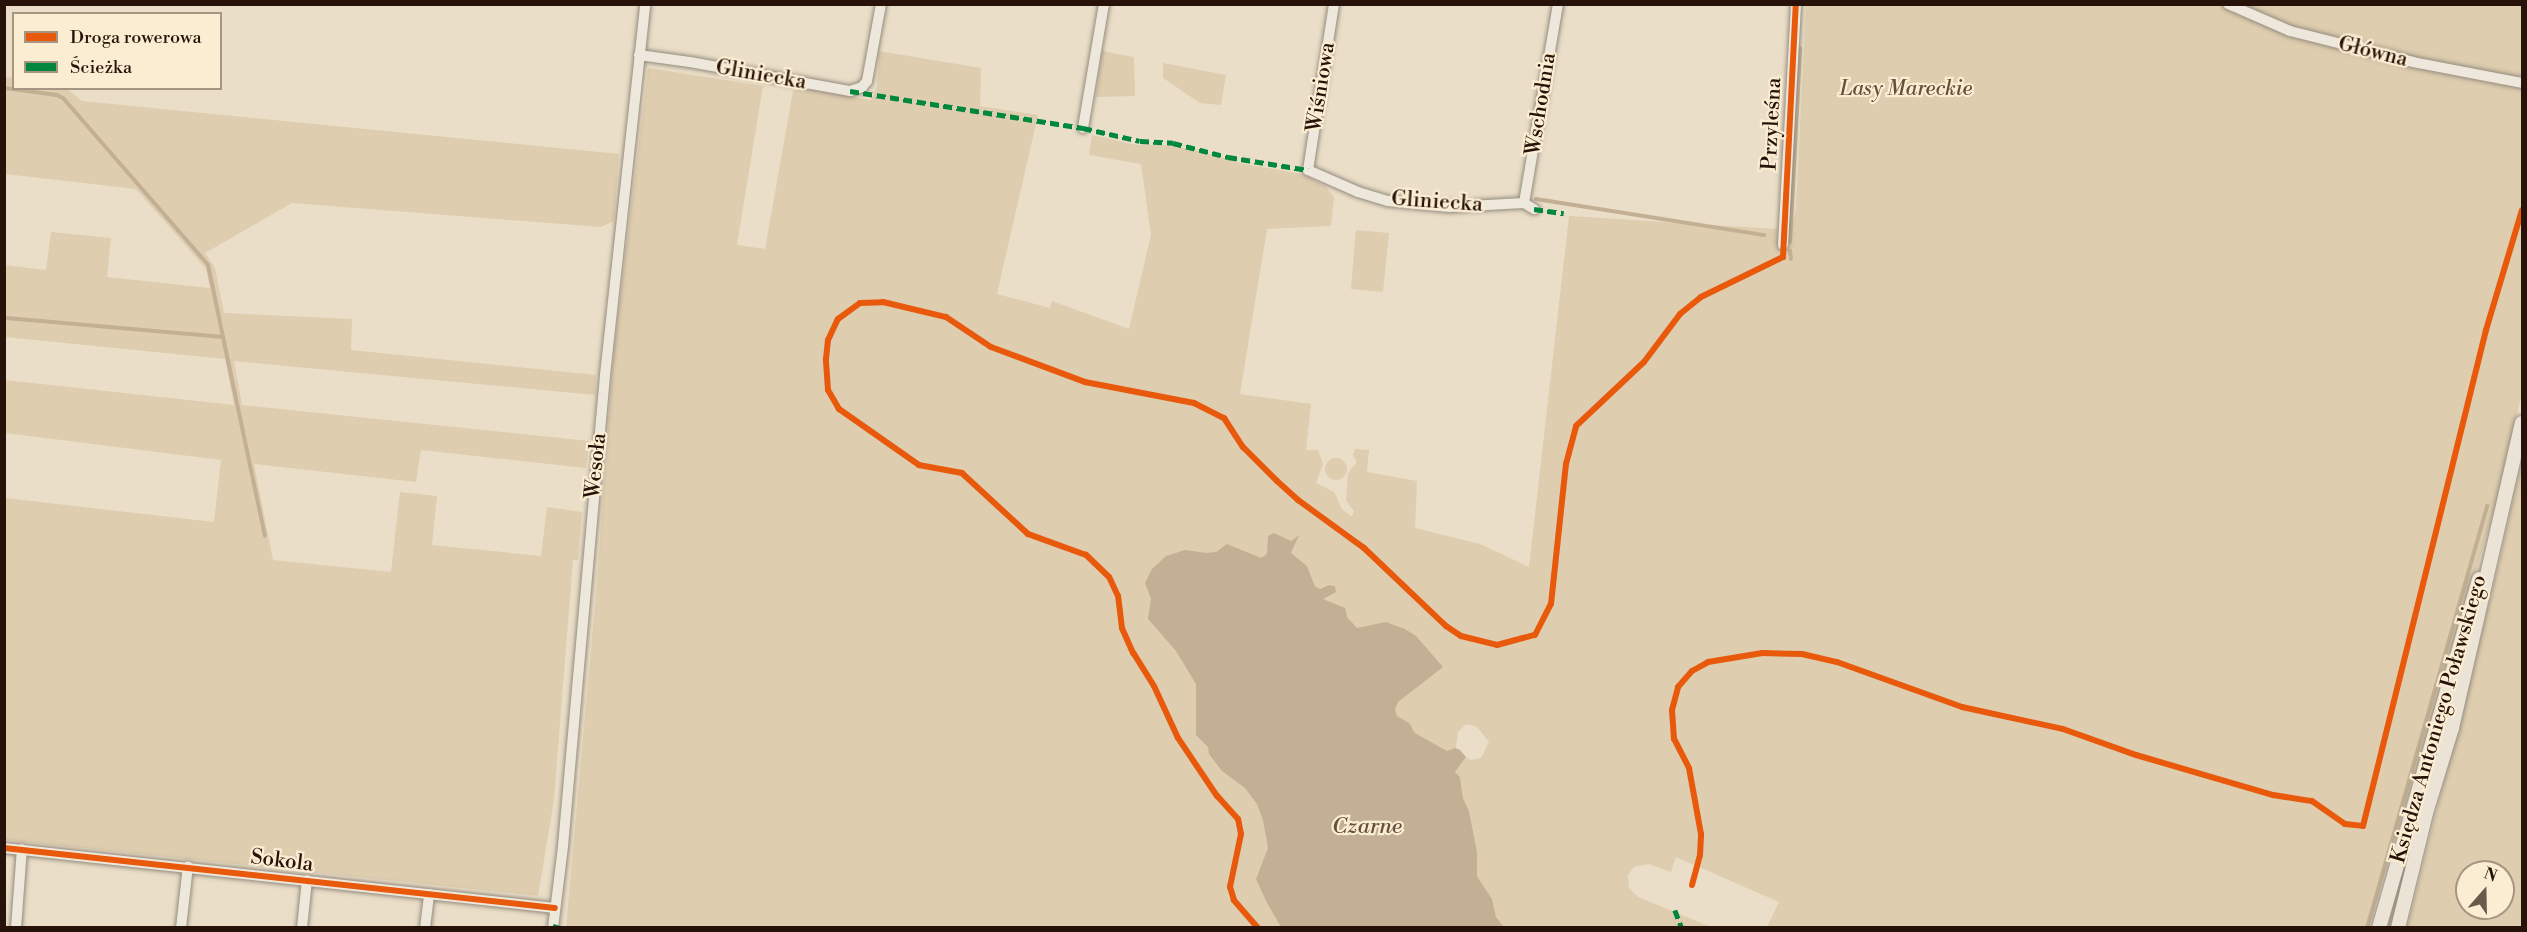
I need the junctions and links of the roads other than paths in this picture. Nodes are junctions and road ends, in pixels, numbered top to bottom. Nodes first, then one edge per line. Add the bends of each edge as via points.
1 (645, 4) edge
2 (881, 4) edge
3 (1104, 4) edge
4 (1334, 4) edge
5 (1558, 4) edge
6 (1796, 4) edge
7 (2228, 4) edge
8 (639, 56) junction
9 (2523, 83) edge
10 (1083, 128) dead end
11 (1308, 170) joint
12 (1524, 203) junction
13 (1534, 209) dead end
14 (1783, 245) dead end
15 (2523, 423) edge
16 (2501, 511) junction
17 (4, 848) edge
18 (22, 849) junction
19 (188, 867) junction
20 (307, 880) junction
21 (429, 894) junction
22 (555, 908) junction
23 (16, 927) edge
24 (182, 927) edge
25 (302, 927) edge
26 (425, 927) edge
27 (553, 927) edge
28 (2379, 927) edge
29 (2398, 927) edge

1 - 8 street, Wesoła
2 - 8 street, Gliniecka via 871,68 862,87 850,91
3 - 10 street
4 - 11 street, Wiśniowa
5 - 12 street, Wschodnia
6 - 14 street, Przyleśna
7 - 9 street, Główna via 2290,31 2413,62
8 - 22 street, Wesoła via 604,375
11 - 12 street, Gliniecka via 1388,201 1450,207
12 - 13 street
15 - 16 main road, Księdza Antoniego Poławskiego
16 - 28 main road, Księdza Antoniego Poławskiego
16 - 29 main road, Księdza Antoniego Poławskiego via 2452,728
17 - 18 street, Sokola
18 - 19 street, Sokola
18 - 23 street
19 - 20 street, Sokola
19 - 24 street
20 - 21 street, Sokola
20 - 25 street
21 - 22 street, Sokola
21 - 26 street
22 - 27 street, Wesoła

